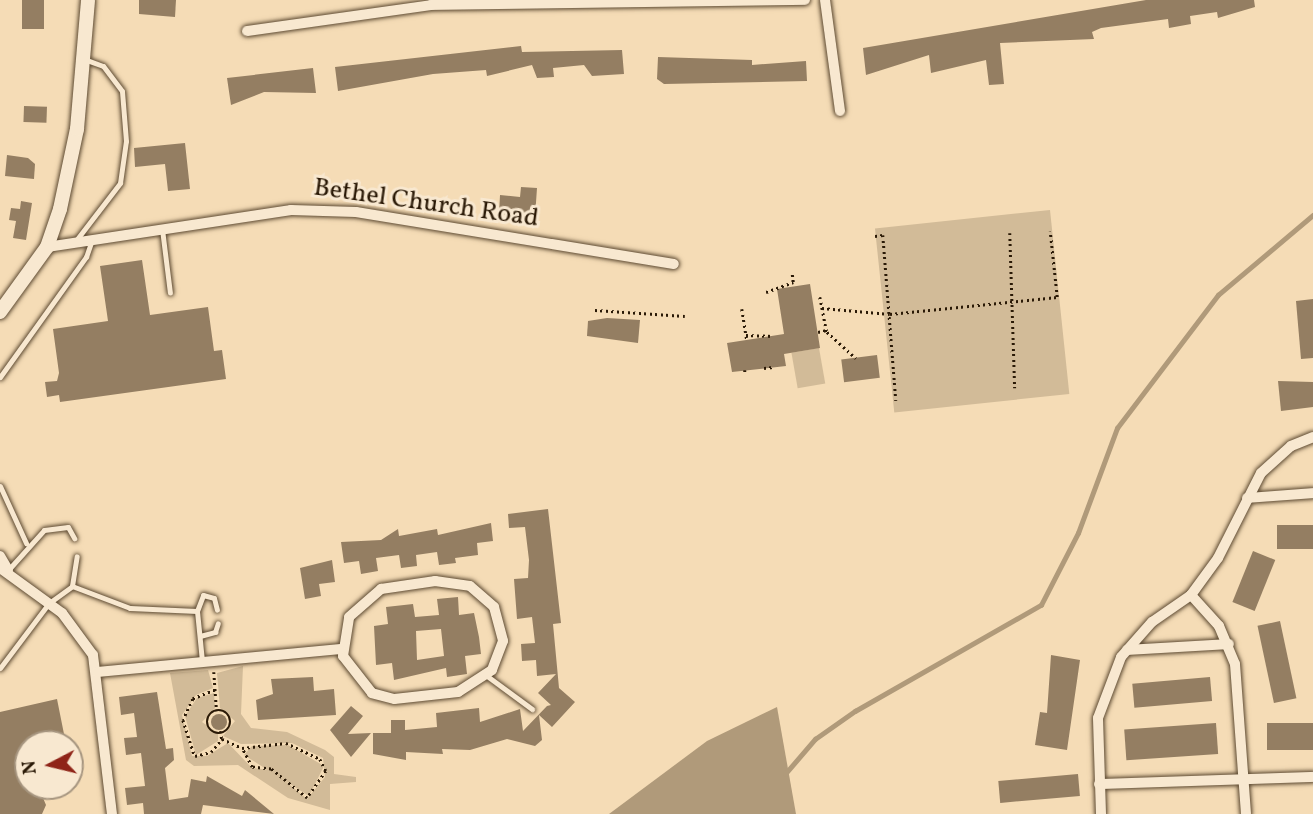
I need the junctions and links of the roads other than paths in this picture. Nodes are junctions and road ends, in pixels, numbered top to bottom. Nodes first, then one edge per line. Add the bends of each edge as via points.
1 (88, 0) edge
2 (805, 0) edge
3 (825, 0) edge
4 (247, 31) dead end
5 (83, 59) junction
6 (841, 111) dead end
7 (162, 229) junction
8 (92, 240) junction
9 (74, 243) junction
10 (47, 247) junction
11 (674, 264) dead end
12 (170, 293) dead end
13 (0, 312) edge
14 (0, 377) edge
15 (1313, 437) edge
16 (0, 486) edge
17 (1313, 494) edge
18 (1247, 498) junction
19 (75, 538) dead end
20 (26, 543) junction
21 (0, 556) edge
22 (77, 556) dead end
23 (4, 569) edge
24 (72, 586) junction
25 (1191, 595) junction
26 (49, 603) junction
27 (217, 610) dead end
28 (197, 611) junction
29 (218, 623) dead end
30 (200, 636) junction
31 (1229, 644) junction
32 (341, 649) junction
33 (1127, 650) junction
34 (207, 663) junction
35 (0, 668) edge
36 (97, 672) junction
37 (487, 676) junction
38 (532, 709) dead end
39 (1313, 777) edge
40 (1244, 779) junction
41 (1099, 784) junction
42 (112, 814) edge
43 (1101, 814) edge
44 (1246, 814) edge

1 - 5 street
2 - 4 street via 430,5
3 - 6 street
5 - 9 lane via 103,66 122,91 126,141 120,183
5 - 10 street via 68,180
7 - 8 street, Bethel Church Road
7 - 11 street, Bethel Church Road via 290,210 356,212
7 - 12 lane
8 - 9 street, Bethel Church Road
8 - 14 lane via 86,257
9 - 10 street, Bethel Church Road
10 - 13 street
15 - 18 street via 1274,458
16 - 20 lane
17 - 18 street
18 - 25 street
19 - 20 lane via 64,526
20 - 23 lane
21 - 23 street
22 - 24 lane
23 - 26 street
24 - 26 lane
24 - 28 lane via 130,608
25 - 31 street
25 - 33 street
26 - 35 lane
26 - 36 street via 84,637
27 - 28 lane via 214,598 203,595
28 - 30 lane
29 - 30 lane via 215,632
30 - 34 lane
31 - 33 street
31 - 40 street
32 - 34 street
32 - 37 street via 361,685 394,699 467,690
32 - 37 street via 349,617 370,593 456,582 486,597 499,616 503,641
33 - 41 street via 1100,709
34 - 36 street
36 - 42 street
37 - 38 lane
39 - 40 street
40 - 41 street
40 - 44 street
41 - 43 street

